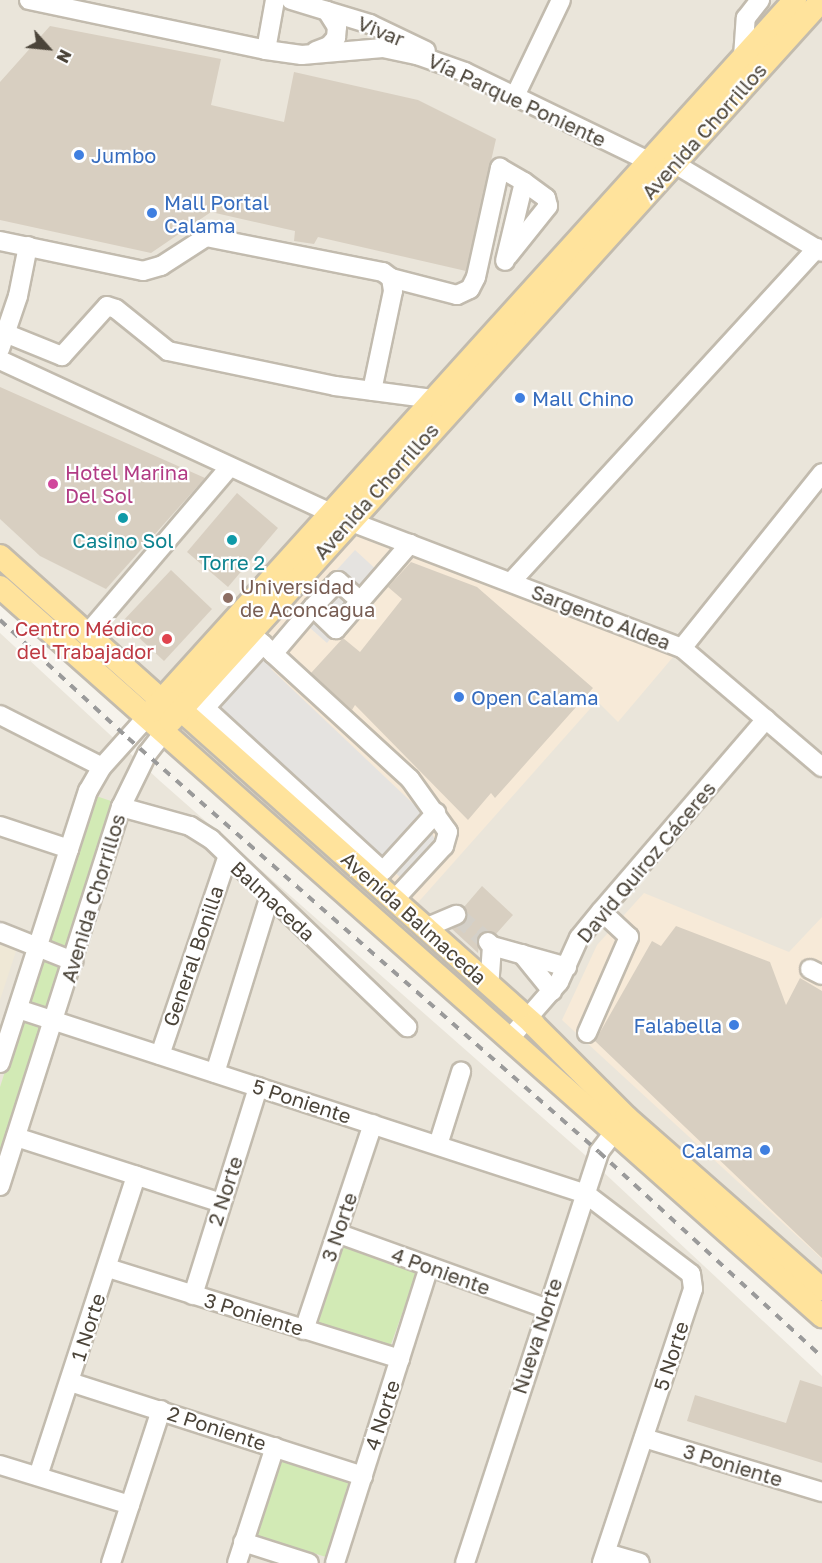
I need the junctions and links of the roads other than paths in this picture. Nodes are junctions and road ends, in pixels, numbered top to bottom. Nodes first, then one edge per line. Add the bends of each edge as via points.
1 (29, 0) edge
2 (275, 0) edge
3 (291, 0) edge
4 (561, 0) edge
5 (760, 0) edge
6 (795, 0) edge
7 (822, 0) edge
8 (327, 11) junction
9 (266, 50) junction
10 (308, 54) junction
11 (743, 57) junction
12 (465, 72) junction
13 (515, 96) junction
14 (648, 161) junction
15 (675, 164) junction
16 (524, 182) dead end
17 (0, 241) edge
18 (28, 246) junction
19 (820, 250) edge
20 (392, 279) junction
21 (511, 328) junction
22 (2, 338) edge
23 (0, 360) edge
24 (372, 391) junction
25 (434, 399) junction
26 (229, 468) junction
27 (822, 473) edge
28 (340, 517) junction
29 (410, 544) junction
30 (0, 556) edge
31 (511, 582) junction
32 (0, 587) edge
33 (360, 601) junction
34 (313, 607) junction
35 (87, 634) junction
36 (262, 643) junction
37 (682, 648) junction
38 (170, 704) junction
39 (0, 715) edge
40 (146, 718) junction
41 (766, 719) junction
42 (164, 732) junction
43 (102, 767) junction
44 (822, 767) edge
45 (121, 807) junction
46 (436, 813) junction
47 (0, 825) edge
48 (69, 849) junction
49 (226, 858) junction
50 (270, 899) junction
51 (394, 900) junction
52 (601, 911) junction
53 (456, 915) dead end
54 (425, 928) junction
55 (0, 932) edge
56 (38, 947) junction
57 (521, 953) junction
58 (73, 961) junction
59 (567, 967) junction
60 (489, 985) junction
61 (552, 991) junction
62 (18, 1009) junction
63 (526, 1018) junction
64 (55, 1021) junction
65 (407, 1027) dead end
66 (587, 1033) dead end
67 (511, 1037) junction
68 (160, 1055) junction
69 (0, 1063) edge
70 (461, 1072) dead end
71 (215, 1073) junction
72 (258, 1087) junction
73 (373, 1124) junction
74 (619, 1124) junction
75 (16, 1137) junction
76 (438, 1145) junction
77 (136, 1176) junction
78 (0, 1186) edge
79 (586, 1194) junction
80 (220, 1203) junction
81 (337, 1233) junction
82 (429, 1267) junction
83 (108, 1268) junction
84 (822, 1289) edge
85 (193, 1295) junction
86 (545, 1308) junction
87 (822, 1316) edge
88 (304, 1330) junction
89 (400, 1359) junction
90 (70, 1382) junction
91 (161, 1410) junction
92 (644, 1438) junction
93 (275, 1447) junction
94 (0, 1465) edge
95 (38, 1476) junction
96 (363, 1476) junction
97 (822, 1492) edge
98 (130, 1505) junction
99 (243, 1542) junction
100 (604, 1558) edge
101 (111, 1563) edge
102 (237, 1563) edge
103 (309, 1563) edge
104 (335, 1563) edge
105 (465, 1563) edge
106 (639, 1563) edge

1 - 9 street, Vía Parque Poniente
2 - 9 street
3 - 8 street, Vivar
4 - 13 street
5 - 11 street via 746,18
6 - 11 main road, Avenida Chorrillos
7 - 15 main road, Avenida Chorrillos
8 - 10 street, Vivar via 337,27 336,38 329,46
8 - 12 street, Vivar via 403,38
9 - 10 street, Vía Parque Poniente
10 - 12 street, Vía Parque Poniente via 383,48
11 - 14 main road, Avenida Chorrillos
12 - 13 street, Vía Parque Poniente
13 - 14 street, Vía Parque Poniente
14 - 21 main road, Avenida Chorrillos
15 - 19 street
15 - 21 main road, Avenida Chorrillos
16 - 20 street via 504,169 497,170 476,277 470,289 457,295
17 - 18 street
18 - 20 street via 143,271 161,266 206,237 383,272
18 - 22 street
19 - 31 street
20 - 24 street via 393,291
21 - 25 main road, Avenida Chorrillos
21 - 28 main road, Avenida Chorrillos
22 - 24 street via 62,356 107,306 168,351
23 - 26 street, Sargento Aldea
24 - 25 street
25 - 28 main road, Avenida Chorrillos
26 - 28 street, Sargento Aldea
26 - 35 street
27 - 37 street
28 - 29 street, Sargento Aldea
28 - 36 main road, Avenida Chorrillos
28 - 38 main road
29 - 31 street, Sargento Aldea
29 - 33 street
30 - 35 main road, Avenida Balmaceda
31 - 37 street, Sargento Aldea
32 - 40 main road, Avenida Balmaceda
33 - 34 street via 338,581
33 - 34 street via 336,629
34 - 36 street
35 - 38 main road, Avenida Balmaceda
36 - 38 main road, Avenida Chorrillos
36 - 46 street via 410,779
36 - 46 street via 205,708 383,871
37 - 41 street, Sargento Aldea
38 - 40 main road
38 - 42 main road, Avenida Chorrillos
38 - 51 main road, Avenida Balmaceda
39 - 43 street
40 - 42 main road, Avenida Balmaceda
40 - 43 street, Avenida Chorrillos
41 - 44 street, Sargento Aldea
41 - 52 street, David Quiroz Cáceres
42 - 45 street, Avenida Chorrillos via 147,754
42 - 67 main road, Avenida Balmaceda
43 - 48 street, Avenida Chorrillos via 88,791
45 - 49 street, Balmaceda via 190,826 211,839
45 - 58 street, Avenida Chorrillos
46 - 51 street via 448,832 444,846
47 - 48 street
48 - 56 street, Avenida Chorrillos
49 - 50 street, Balmaceda
49 - 68 street, General Bonilla
50 - 65 street, Balmaceda
50 - 71 street
51 - 54 main road, Avenida Balmaceda
52 - 59 street, David Quiroz Cáceres via 579,938
52 - 66 street via 629,937
53 - 54 street
54 - 60 main road, Avenida Balmaceda
55 - 56 street
56 - 58 street
56 - 62 street, Avenida Chorrillos
57 - 59 street
57 - 60 street via 490,944
57 - 61 street
58 - 64 street, Avenida Chorrillos
59 - 61 street, David Quiroz Cáceres
60 - 63 main road, Avenida Balmaceda
61 - 63 street, David Quiroz Cáceres
62 - 64 street, 5 Poniente
62 - 69 street, Avenida Chorrillos
63 - 67 street, David Quiroz Cáceres
63 - 74 main road, Avenida Balmaceda
64 - 68 street, 5 Poniente
64 - 75 street, Avenida Chorrillos
67 - 74 main road, Avenida Balmaceda
68 - 71 street, 5 Poniente
70 - 76 street
71 - 72 street, 5 Poniente
72 - 73 street, 5 Poniente
72 - 80 street, 2 Norte
73 - 76 street, 5 Poniente
73 - 81 street, 3 Norte
74 - 79 street, Nueva Norte via 599,1152
74 - 84 main road, Avenida Balmaceda
74 - 87 main road, Avenida Balmaceda
75 - 77 street
75 - 78 street, Avenida Chorrillos
76 - 79 street, 5 Poniente
77 - 80 street
77 - 83 street, 1 Norte
79 - 86 street, Nueva Norte
79 - 92 street, 5 Norte via 691,1274 693,1289
80 - 85 street, 2 Norte
81 - 82 street, 4 Poniente
81 - 88 street, 3 Norte
82 - 86 street, 4 Poniente
82 - 89 street, 4 Norte
83 - 85 street, 3 Poniente
83 - 90 street, 1 Norte
85 - 88 street, 3 Poniente
86 - 105 street, Nueva Norte
88 - 89 street, 3 Poniente
89 - 96 street, 4 Norte
90 - 91 street, 2 Poniente
90 - 95 street, 1 Norte
91 - 93 street, 2 Poniente
91 - 98 street
92 - 97 street, 3 Poniente
92 - 100 street, 5 Norte
93 - 96 street, 2 Poniente
93 - 99 street
94 - 95 street
95 - 98 street
96 - 104 street, 4 Norte
98 - 101 street
99 - 102 street
99 - 103 street
100 - 106 street

